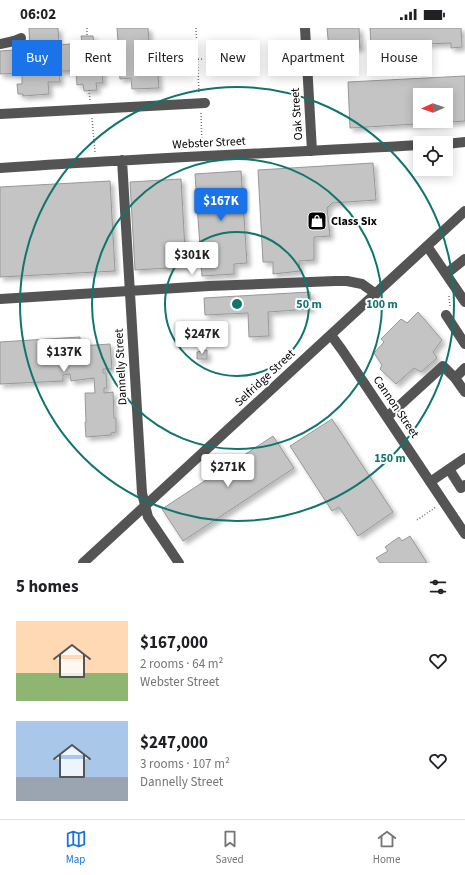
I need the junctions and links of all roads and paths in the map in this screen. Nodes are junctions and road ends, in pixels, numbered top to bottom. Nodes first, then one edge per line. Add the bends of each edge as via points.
1 (87, 28) edge
2 (196, 28) edge
3 (305, 28) edge
4 (87, 36) dead end
5 (20, 38) dead end
6 (197, 40) edge
7 (0, 44) edge
8 (198, 59) joint
9 (202, 59) dead end
10 (90, 90) dead end
11 (202, 103) junction
12 (91, 109) junction
13 (0, 114) edge
14 (465, 142) edge
15 (453, 143) edge
16 (413, 145) edge
17 (312, 151) junction
18 (203, 157) junction
19 (122, 160) junction
20 (96, 162) junction
21 (0, 168) edge
22 (465, 211) edge
23 (427, 246) junction
24 (465, 259) edge
25 (447, 276) junction
26 (130, 291) junction
27 (376, 294) junction
28 (0, 299) edge
29 (465, 302) edge
30 (448, 319) joint
31 (331, 335) junction
32 (465, 344) edge
33 (465, 368) edge
34 (455, 378) junction
35 (465, 392) edge
36 (387, 417) junction
37 (465, 458) edge
38 (449, 469) junction
39 (430, 482) junction
40 (465, 485) edge
41 (145, 506) junction
42 (436, 507) dead end
43 (417, 520) dead end
44 (465, 534) edge
45 (83, 563) edge
46 (179, 563) edge

1 - 4 path
2 - 6 path
3 - 17 street, Oak Street
5 - 7 street
8 - 9 path
8 - 11 path
10 - 12 path
11 - 12 street
11 - 18 path
12 - 13 street
12 - 20 path
14 - 15 street
16 - 17 street, Webster Street
17 - 18 street, Webster Street
18 - 19 street, Webster Street
19 - 20 street, Webster Street
19 - 26 street, Dannelly Street
20 - 21 street, Webster Street
22 - 23 street, Selfridge Street
23 - 25 street
23 - 27 street, Selfridge Street
24 - 25 street
25 - 29 street
25 - 30 path
26 - 27 street via 335,280 362,284
26 - 28 street
26 - 41 street, Dannelly Street via 142,493
27 - 31 street, Selfridge Street
30 - 32 street
31 - 36 street, Cannon Street
31 - 41 street, Selfridge Street
33 - 34 street
34 - 35 street
34 - 36 street via 443,366
36 - 39 street, Cannon Street
37 - 38 street
38 - 39 street
38 - 40 street via 461,488
39 - 44 street, Cannon Street
41 - 45 street, Selfridge Street
41 - 46 street, Dannelly Street via 148,516
42 - 43 path

